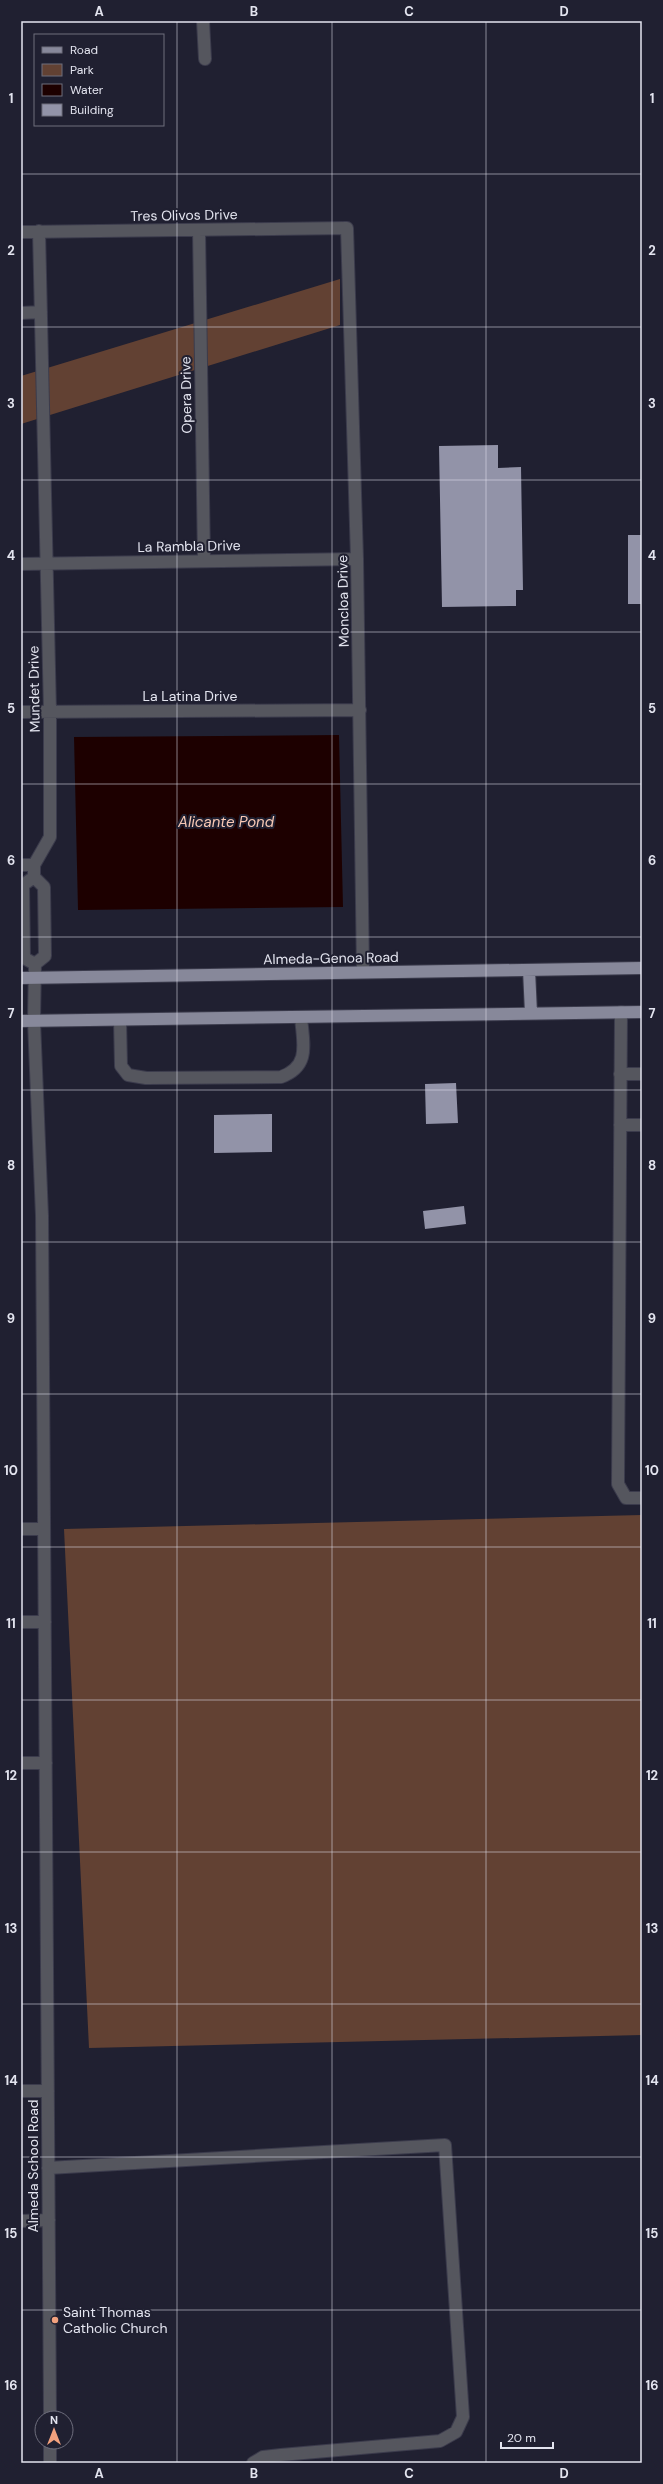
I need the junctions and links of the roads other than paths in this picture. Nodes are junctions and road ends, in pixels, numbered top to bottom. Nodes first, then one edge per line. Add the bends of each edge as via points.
1 (203, 21) edge
2 (205, 59) dead end
3 (346, 228) joint
4 (199, 230) junction
5 (39, 231) junction
6 (21, 232) edge
7 (41, 312) junction
8 (21, 313) edge
9 (358, 559) junction
10 (204, 561) junction
11 (21, 564) edge
12 (46, 564) junction
13 (360, 710) junction
14 (21, 712) edge
15 (50, 712) junction
16 (21, 866) edge
17 (34, 871) junction
18 (24, 923) junction
19 (45, 923) junction
20 (34, 964) junction
21 (642, 968) edge
22 (529, 970) junction
23 (363, 972) junction
24 (21, 978) edge
25 (35, 978) junction
26 (621, 1012) junction
27 (642, 1012) edge
28 (530, 1013) junction
29 (301, 1017) junction
30 (120, 1020) junction
31 (21, 1021) edge
32 (34, 1021) junction
33 (620, 1074) junction
34 (642, 1074) edge
35 (620, 1125) junction
36 (642, 1125) edge
37 (642, 1498) edge
38 (21, 1529) edge
39 (44, 1529) junction
40 (21, 1622) edge
41 (45, 1622) junction
42 (21, 1763) edge
43 (46, 1763) junction
44 (21, 2091) edge
45 (48, 2091) junction
46 (48, 2168) junction
47 (49, 2220) junction
48 (21, 2221) edge
49 (50, 2410) edge
50 (50, 2450) edge
51 (50, 2463) edge
52 (253, 2463) edge

1 - 2 street
3 - 4 street, Tres Olivos Drive
3 - 9 street, Moncloa Drive
4 - 5 street, Tres Olivos Drive
4 - 10 street, Opera Drive
5 - 6 street, Tres Olivos Drive
5 - 7 street, Mundet Drive
7 - 8 street
7 - 12 street, Mundet Drive
9 - 10 street, La Rambla Drive
9 - 13 street, Moncloa Drive
10 - 12 street, La Rambla Drive
11 - 12 street, La Rambla Drive
12 - 15 street, Mundet Drive
13 - 15 street, La Latina Drive
13 - 23 street, Moncloa Drive
14 - 15 street, La Latina Drive
15 - 17 street, Mundet Drive via 50,837
16 - 17 street
17 - 18 street, Mundet Drive via 23,885
17 - 19 street via 44,887
18 - 19 street
18 - 20 street, Mundet Drive via 24,958
19 - 20 street via 45,956
20 - 25 street
21 - 22 main road, Almeda-Genoa Road
22 - 23 main road, Almeda-Genoa Road
22 - 28 main road
23 - 25 main road, Almeda-Genoa Road
24 - 25 main road, Almeda-Genoa Road
25 - 32 street, Almeda School Road
26 - 27 main road
26 - 28 main road
26 - 33 street
28 - 29 main road
29 - 30 main road
29 - 30 street via 303,1056 299,1066 292,1073 281,1077 146,1078 128,1075 121,1066
30 - 32 main road
31 - 32 main road
32 - 39 street, Almeda School Road via 42,1216
33 - 34 street
33 - 35 street
35 - 36 street
35 - 37 street via 618,1484 626,1498
38 - 39 street
39 - 41 street, Almeda School Road
40 - 41 street
41 - 43 street, Almeda School Road
42 - 43 street
43 - 45 street, Almeda School Road
44 - 45 street
45 - 46 street, Almeda School Road
46 - 47 street, Almeda School Road
46 - 52 street via 445,2145 463,2417 456,2432 440,2441 263,2457
47 - 48 street
47 - 49 street, Almeda School Road
50 - 51 street

